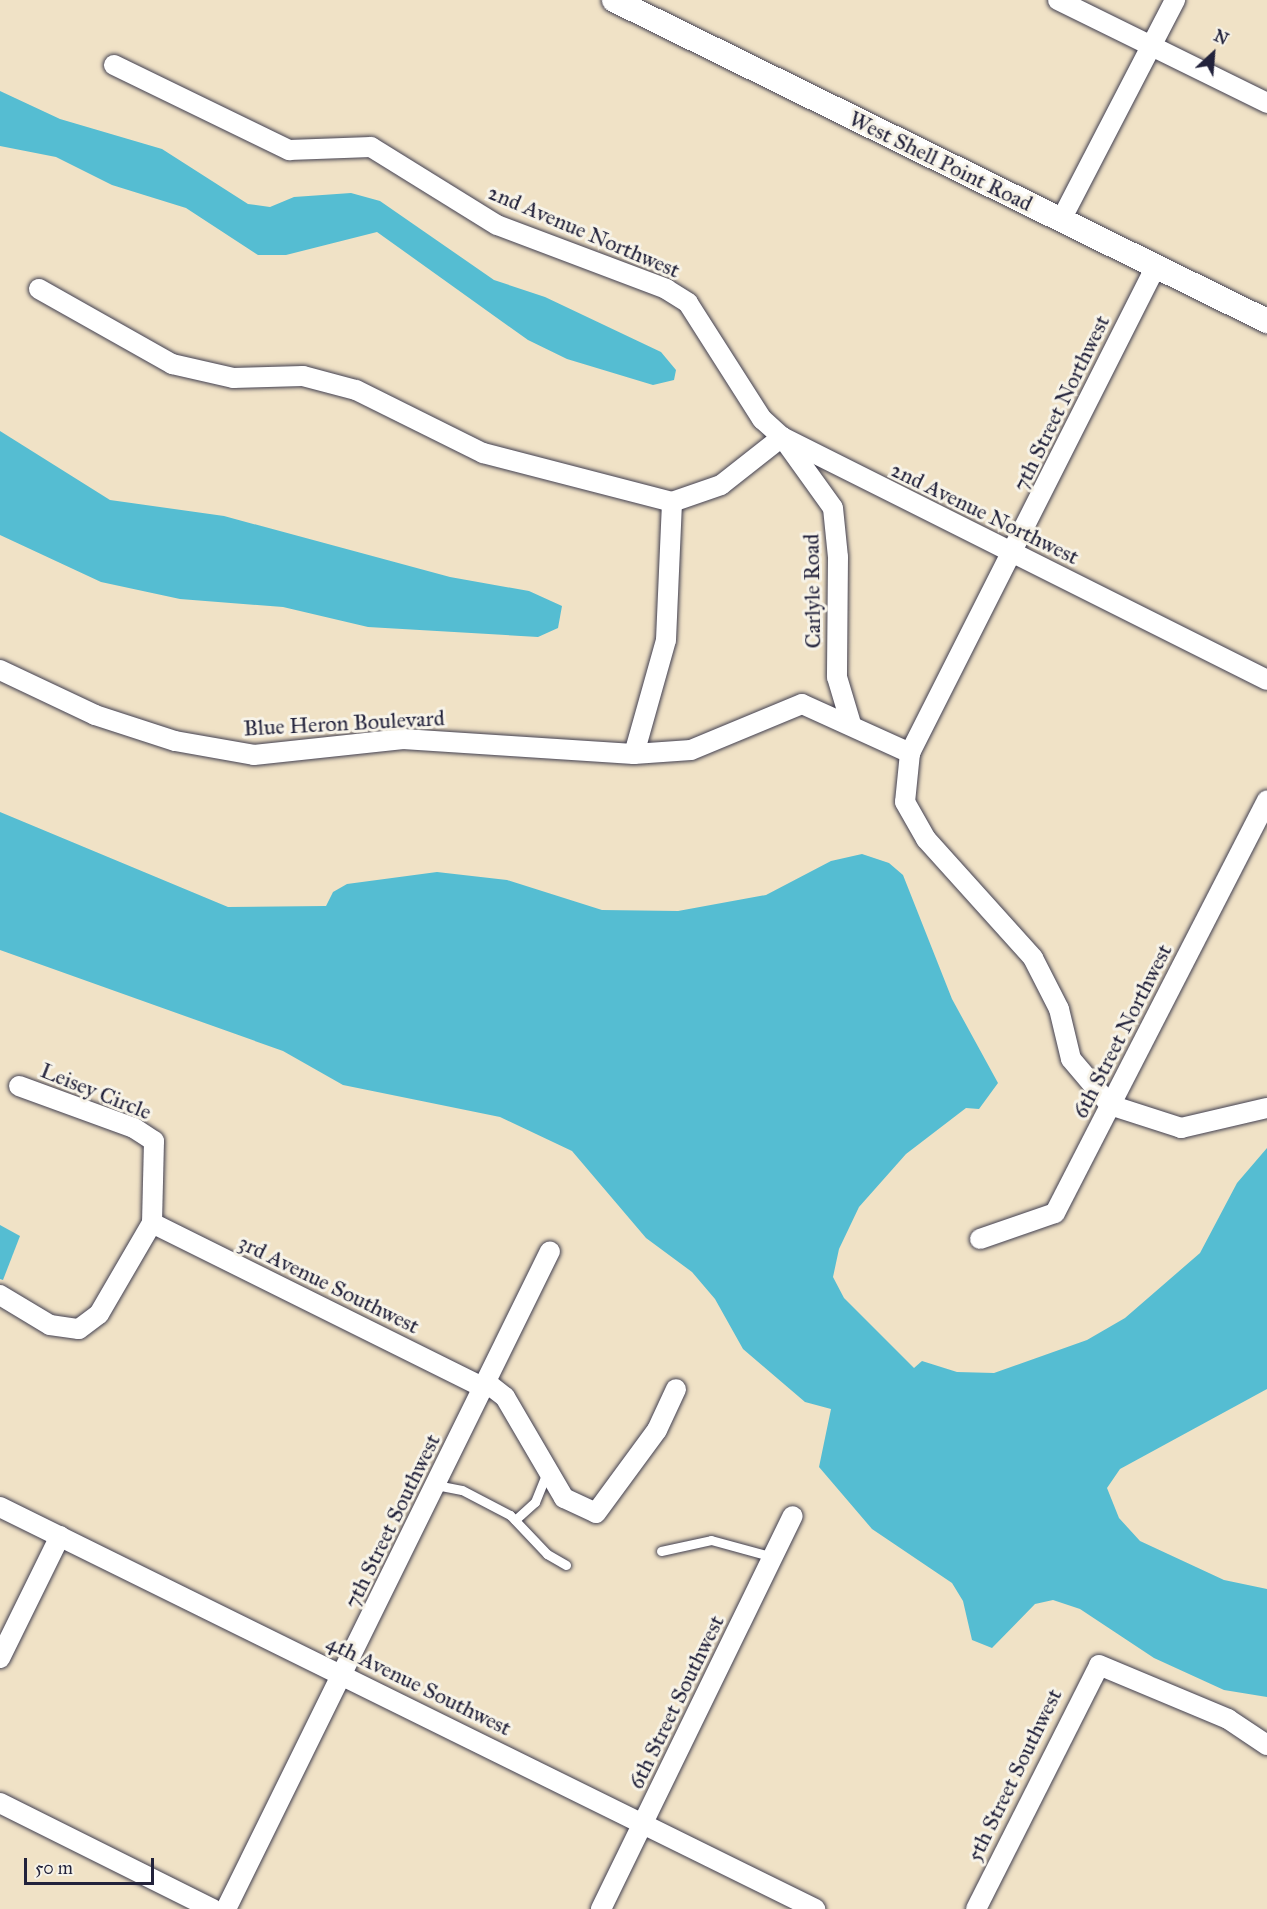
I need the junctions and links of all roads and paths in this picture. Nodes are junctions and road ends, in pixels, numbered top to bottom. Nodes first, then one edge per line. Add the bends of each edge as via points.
1 (614, 0) edge
2 (1058, 0) edge
3 (1175, 0) edge
4 (1152, 47) junction
5 (114, 64) dead end
6 (1267, 103) edge
7 (1061, 220) junction
8 (1156, 266) junction
9 (39, 289) dead end
10 (1267, 321) edge
11 (782, 437) junction
12 (672, 502) junction
13 (1013, 555) junction
14 (0, 670) edge
15 (1267, 680) edge
16 (851, 724) junction
17 (910, 753) junction
18 (634, 754) junction
19 (1267, 800) edge
20 (19, 1086) dead end
21 (1110, 1105) junction
22 (1267, 1108) edge
23 (153, 1223) junction
24 (981, 1239) dead end
25 (550, 1251) dead end
26 (0, 1295) edge
27 (485, 1386) junction
28 (676, 1389) dead end
29 (547, 1473) junction
30 (436, 1485) junction
31 (0, 1507) edge
32 (793, 1516) dead end
33 (514, 1520) junction
34 (60, 1536) junction
35 (661, 1551) dead end
36 (773, 1557) junction
37 (566, 1565) dead end
38 (0, 1658) edge
39 (343, 1674) junction
40 (1267, 1745) edge
41 (0, 1803) edge
42 (643, 1824) junction
43 (213, 1909) edge
44 (226, 1909) edge
45 (601, 1909) edge
46 (815, 1909) edge
47 (976, 1909) edge

1 - 7 street, West Shell Point Road
2 - 4 street
3 - 4 street
4 - 6 street
4 - 7 street
5 - 11 street, 2nd Avenue Northwest via 289,150 370,147 497,225 666,289 688,303 762,419
7 - 8 street, West Shell Point Road
8 - 10 street, West Shell Point Road
8 - 13 street, 7th Street Northwest
9 - 12 street via 172,364 233,378 303,376 356,390 483,453
11 - 12 street via 721,485
11 - 13 street, 2nd Avenue Northwest
11 - 16 street, Carlyle Road via 833,508 838,557 837,677
12 - 18 street via 666,640
13 - 15 street, 2nd Avenue Northwest
13 - 17 street, 7th Street Northwest
14 - 18 street, Blue Heron Boulevard via 94,715 176,741 254,755 403,739
16 - 17 street, Blue Heron Boulevard
16 - 18 street, Blue Heron Boulevard via 802,704 691,750
17 - 21 street via 905,802 926,839 1033,958 1059,1009 1071,1059
19 - 21 street, 6th Street Northwest
20 - 23 street, Leisey Circle via 134,1128 154,1141
21 - 22 street via 1181,1128
21 - 24 street, 6th Street Northwest via 1055,1213
23 - 26 street via 99,1314 80,1329 50,1325
23 - 27 street, 3rd Avenue Southwest
25 - 27 street, 7th Street Southwest
27 - 29 street, 3rd Avenue Southwest via 505,1397
27 - 30 street, 7th Street Southwest
28 - 29 street, 3rd Avenue Southwest via 657,1430 596,1513 574,1507
29 - 33 lane via 535,1502
30 - 33 lane via 462,1490
30 - 39 street, 7th Street Southwest
31 - 34 street, 4th Avenue Southwest
32 - 36 street, 6th Street Southwest
33 - 37 lane via 547,1554
34 - 38 street
34 - 39 street, 4th Avenue Southwest
35 - 36 lane via 711,1540
36 - 42 street, 6th Street Southwest
39 - 42 street, 4th Avenue Southwest
39 - 44 street, 7th Street Southwest
40 - 47 street, 5th Street Southwest via 1228,1719 1099,1665
41 - 43 street
42 - 45 street, 6th Street Southwest
42 - 46 street, 4th Avenue Southwest

